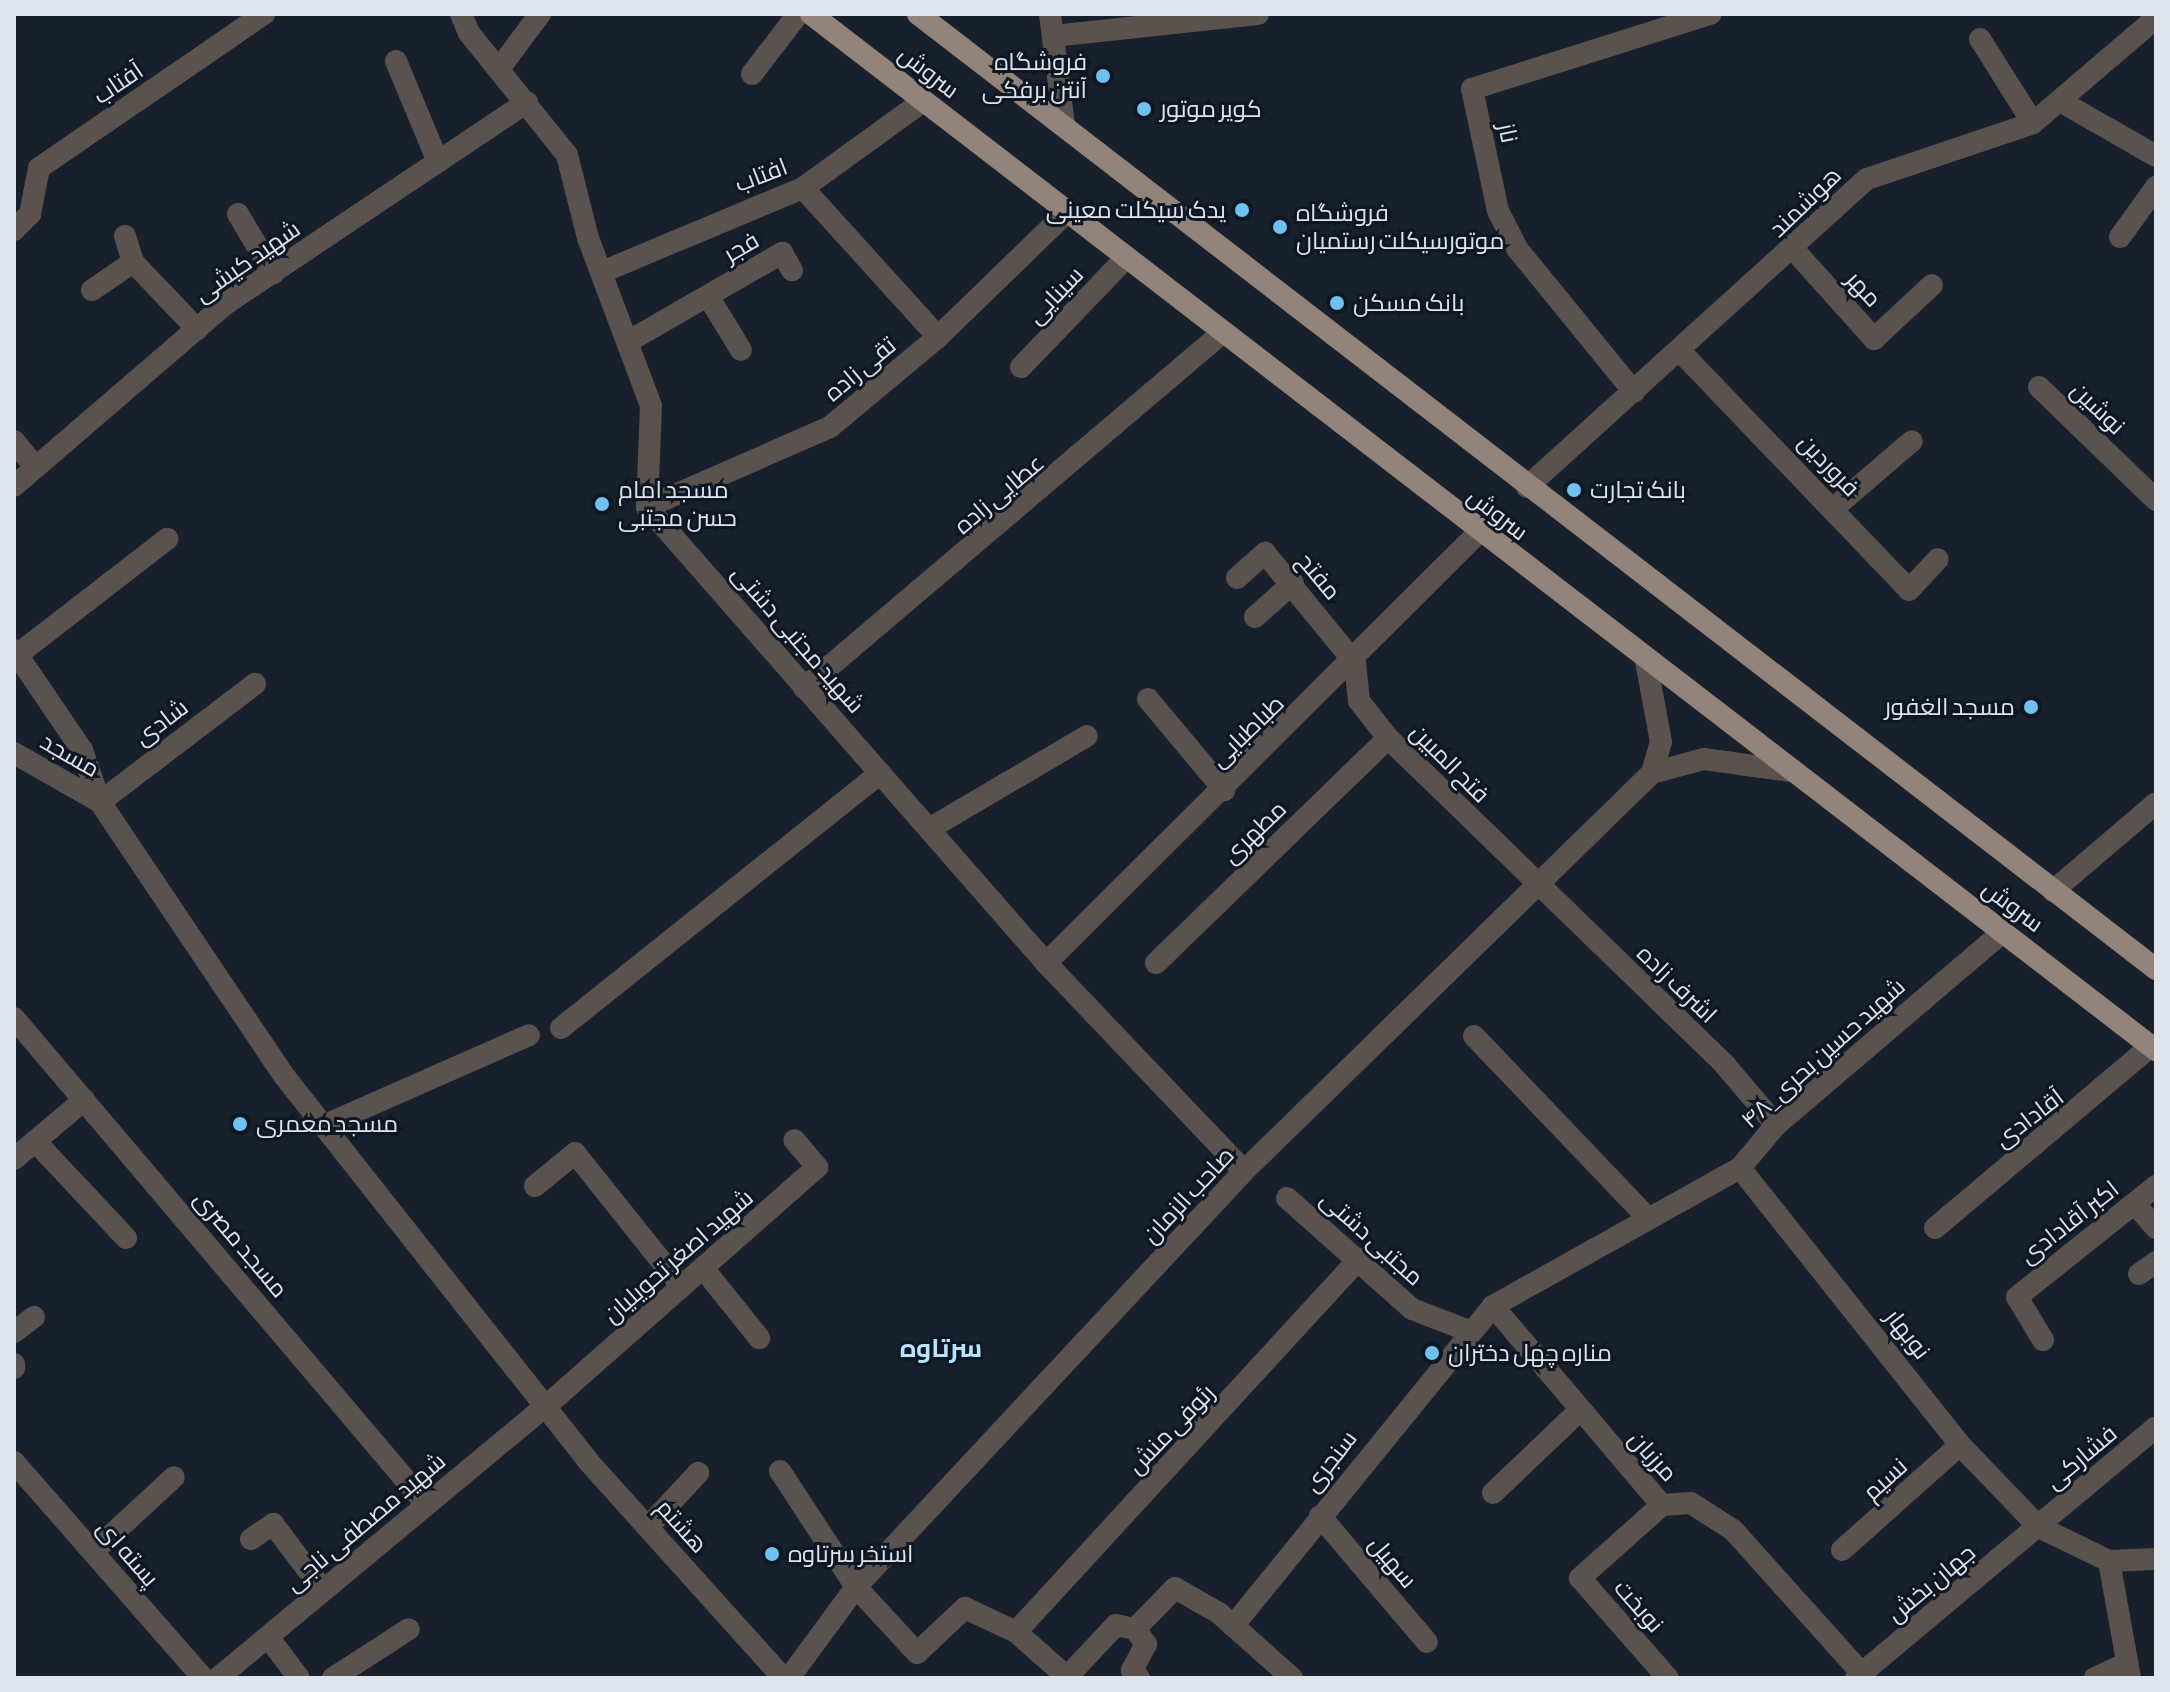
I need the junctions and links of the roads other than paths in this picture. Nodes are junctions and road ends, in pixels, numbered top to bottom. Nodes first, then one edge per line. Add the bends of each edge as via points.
1 (264, 14) edge
2 (461, 14) edge
3 (540, 14) edge
4 (798, 14) edge
5 (811, 14) edge
6 (918, 14) edge
7 (1258, 14) edge
8 (1710, 14) edge
9 (2156, 18) edge
10 (1051, 25) edge
11 (1980, 39) dead end
12 (396, 61) dead end
13 (499, 69) junction
14 (752, 74) dead end
15 (923, 101) junction
16 (2060, 101) junction
17 (527, 102) junction
18 (2033, 123) junction
19 (1064, 125) junction
20 (2156, 156) edge
21 (438, 162) junction
22 (2156, 187) edge
23 (803, 188) junction
24 (1067, 212) junction
25 (238, 214) dead end
26 (14, 230) edge
27 (125, 236) dead end
28 (2120, 237) dead end
29 (1794, 250) junction
30 (1126, 258) junction
31 (133, 262) junction
32 (792, 270) dead end
33 (602, 272) junction
34 (273, 273) junction
35 (1932, 285) dead end
36 (92, 290) dead end
37 (708, 296) junction
38 (197, 329) junction
39 (1222, 333) junction
40 (938, 337) junction
41 (629, 341) junction
42 (741, 350) dead end
43 (1680, 351) junction
44 (1021, 367) dead end
45 (2039, 387) dead end
46 (1634, 392) junction
47 (14, 441) edge
48 (1912, 441) dead end
49 (35, 467) junction
50 (14, 486) edge
51 (1527, 487) junction
52 (2156, 500) edge
53 (647, 507) junction
54 (1835, 507) junction
55 (1479, 532) junction
56 (167, 539) dead end
57 (1938, 559) dead end
58 (1237, 578) dead end
59 (1293, 583) junction
60 (1255, 617) dead end
61 (16, 653) edge
62 (1646, 661) junction
63 (1355, 663) junction
64 (255, 684) dead end
65 (804, 688) junction
66 (1148, 699) dead end
67 (1087, 736) dead end
68 (1388, 738) junction
69 (14, 753) edge
70 (1790, 771) junction
71 (880, 773) junction
72 (1652, 773) junction
73 (1224, 790) junction
74 (100, 802) junction
75 (2156, 803) edge
76 (929, 829) junction
77 (1536, 885) junction
78 (2053, 891) junction
79 (2003, 932) junction
80 (1046, 963) junction
81 (1156, 963) dead end
82 (2156, 969) edge
83 (14, 1018) edge
84 (561, 1028) dead end
85 (529, 1035) dead end
86 (1474, 1036) dead end
87 (2154, 1048) edge
88 (84, 1100) junction
89 (1776, 1125) junction
90 (323, 1126) junction
91 (794, 1140) dead end
92 (35, 1141) junction
93 (14, 1159) edge
94 (1740, 1168) junction
95 (1244, 1171) junction
96 (535, 1186) dead end
97 (2156, 1186) edge
98 (1287, 1198) dead end
99 (2135, 1204) junction
100 (1647, 1217) junction
101 (1935, 1228) dead end
102 (2156, 1228) edge
103 (126, 1238) dead end
104 (1359, 1259) junction
105 (703, 1268) junction
106 (682, 1287) junction
107 (1493, 1306) junction
108 (34, 1317) dead end
109 (1469, 1331) junction
110 (14, 1332) edge
111 (759, 1338) dead end
112 (2043, 1340) dead end
113 (545, 1407) junction
114 (1578, 1412) junction
115 (2156, 1427) edge
116 (1960, 1445) junction
117 (14, 1462) edge
118 (780, 1471) dead end
119 (698, 1473) dead end
120 (174, 1477) dead end
121 (1493, 1493) dead end
122 (426, 1504) junction
123 (1662, 1505) junction
124 (1320, 1516) junction
125 (648, 1527) junction
126 (2039, 1527) junction
127 (251, 1539) dead end
128 (1842, 1550) dead end
129 (93, 1552) junction
130 (2156, 1559) edge
131 (2109, 1561) junction
132 (856, 1587) junction
133 (323, 1590) junction
134 (1233, 1626) junction
135 (409, 1629) dead end
136 (1135, 1629) junction
137 (1016, 1632) junction
138 (268, 1637) junction
139 (1427, 1642) dead end
140 (2128, 1670) edge
141 (1859, 1676) edge
142 (203, 1678) edge
143 (218, 1678) edge
144 (299, 1678) edge
145 (333, 1678) edge
146 (783, 1678) edge
147 (789, 1678) edge
148 (1139, 1678) edge
149 (1292, 1678) edge
150 (1668, 1678) edge
151 (2095, 1678) edge

1 - 26 street, آفتاب via 39,168 30,214
2 - 13 street
3 - 13 street
4 - 14 street
5 - 15 main road, سروش
6 - 19 main road, سروش
7 - 10 street
8 - 46 street, ناز via 1472,89 1498,211 1518,250
9 - 16 street, هوشمند
10 - 19 street
11 - 18 street
12 - 21 street
13 - 17 street
15 - 23 street, افتاب
15 - 24 main road, سروش
16 - 18 street, هوشمند
16 - 20 street
17 - 21 street, شهید کیشی
17 - 33 street via 567,155
18 - 29 street, هوشمند via 1867,179
19 - 51 main road, سروش
21 - 34 street, شهید کیشی
22 - 28 street
23 - 33 street, افتاب
23 - 40 street
24 - 30 main road, سروش
24 - 40 street, تقی زاده
25 - 34 street
27 - 31 street
29 - 35 street, مهر via 1874,339
29 - 43 street, هوشمند
30 - 39 main road, سروش
30 - 44 street, سینایی
31 - 36 street
31 - 38 street
32 - 37 street, فجر via 782,253
33 - 41 street
34 - 38 street, شهید کیشی
37 - 41 street, فجر
37 - 42 street
38 - 49 street, شهید کیشی
39 - 55 main road, سروش
39 - 65 street, عطایی زاده
40 - 53 street, تقی زاده via 830,427
41 - 53 street via 651,406
43 - 46 street, هوشمند
43 - 54 street, فروردین
45 - 52 street, نوشین
46 - 51 street, هوشمند
47 - 49 street
48 - 54 street
49 - 50 street, شهید کیشی
51 - 78 main road, سروش
53 - 65 street, شهید مجتبی دشتی
54 - 57 street, فروردین via 1909,590
55 - 62 main road, سروش
55 - 63 street, طباطبایی
56 - 61 street
58 - 59 street, مفتح via 1265,553
59 - 60 street
59 - 63 street, مفتح
61 - 74 street via 82,750
62 - 70 main road, سروش
62 - 72 street via 1661,742
63 - 68 street, فتح المبین via 1359,701
63 - 73 street, طباطبایی
64 - 74 street, شادی
65 - 71 street, شهید مجتبی دشتی
66 - 73 street
67 - 76 street
68 - 77 street, فتح المبین
68 - 81 street, مطهری
69 - 74 street, مسجد
70 - 72 street, صاحب الزمان via 1704,759
70 - 79 main road, سروش
71 - 76 street, شهید مجتبی دشتی
71 - 84 street
72 - 77 street, صاحب الزمان
73 - 80 street, طباطبایی
74 - 90 street, هشتم
75 - 78 street
76 - 80 street, شهید مجتبی دشتی
77 - 89 street, اشرف زاده via 1735,1075
77 - 95 street, صاحب الزمان
78 - 82 main road, سروش
79 - 87 main road, سروش
79 - 89 street, ۴۸_شهید حسین بحری
80 - 95 street, شهید مجتبی دشتی
83 - 88 street, مسجد مصری
85 - 90 street
86 - 100 street
87 - 101 street, آقادادی
88 - 92 street
88 - 122 street, مسجد مصری
89 - 94 street, ۴۸_شهید حسین بحری
90 - 113 street, هشتم
91 - 105 street, شهید اصغر تحویلیان via 817,1167
92 - 93 street
92 - 103 street
94 - 100 street, ۴۸_شهید حسین بحری
94 - 116 street, نوبهار
95 - 132 street, صاحب الزمان
96 - 106 street via 575,1153
97 - 99 street, اکبر آقادادی
98 - 104 street, مجتبی دشتی
99 - 102 street
99 - 112 street, اکبر آقادادی via 2017,1297
100 - 107 street, ۴۸_شهید حسین بحری
104 - 109 street, مجتبی دشتی via 1412,1309
104 - 137 street, رئوفی منش
105 - 106 street, شهید اصغر تحویلیان
105 - 111 street
106 - 113 street, شهید اصغر تحویلیان
107 - 109 street, ۴۸_شهید حسین بحری
107 - 114 street, مرزبان
108 - 110 street
109 - 124 street, سنجری
113 - 122 street, شهید مصطفی ناجی
113 - 125 street, هشتم
114 - 121 street
114 - 123 street, مرزبان
115 - 126 street, فشارکی
116 - 126 street, نوبهار
116 - 128 street, نسیم
117 - 129 street, پسته ای
118 - 132 street
119 - 125 street
120 - 129 street
122 - 133 street, شهید مصطفی ناجی
123 - 141 street, مرزبان via 1691,1503 1733,1530
123 - 150 street, نوبخت via 1580,1578
124 - 134 street, سنجری
124 - 139 street, سهیل
125 - 146 street, هشتم
126 - 131 street
126 - 141 street, جهان بخش
127 - 133 street via 273,1524
129 - 142 street, پسته ای
130 - 131 street
131 - 140 street
132 - 137 street via 917,1653 965,1608
132 - 147 street, صاحب الزمان
133 - 138 street, شهید مصطفی ناجی
134 - 136 street via 1175,1588
134 - 149 street
135 - 145 street
136 - 137 street via 1116,1625 1067,1677
136 - 148 street via 1146,1644 1132,1670
138 - 143 street, شهید مصطفی ناجی
138 - 144 street
140 - 151 street

